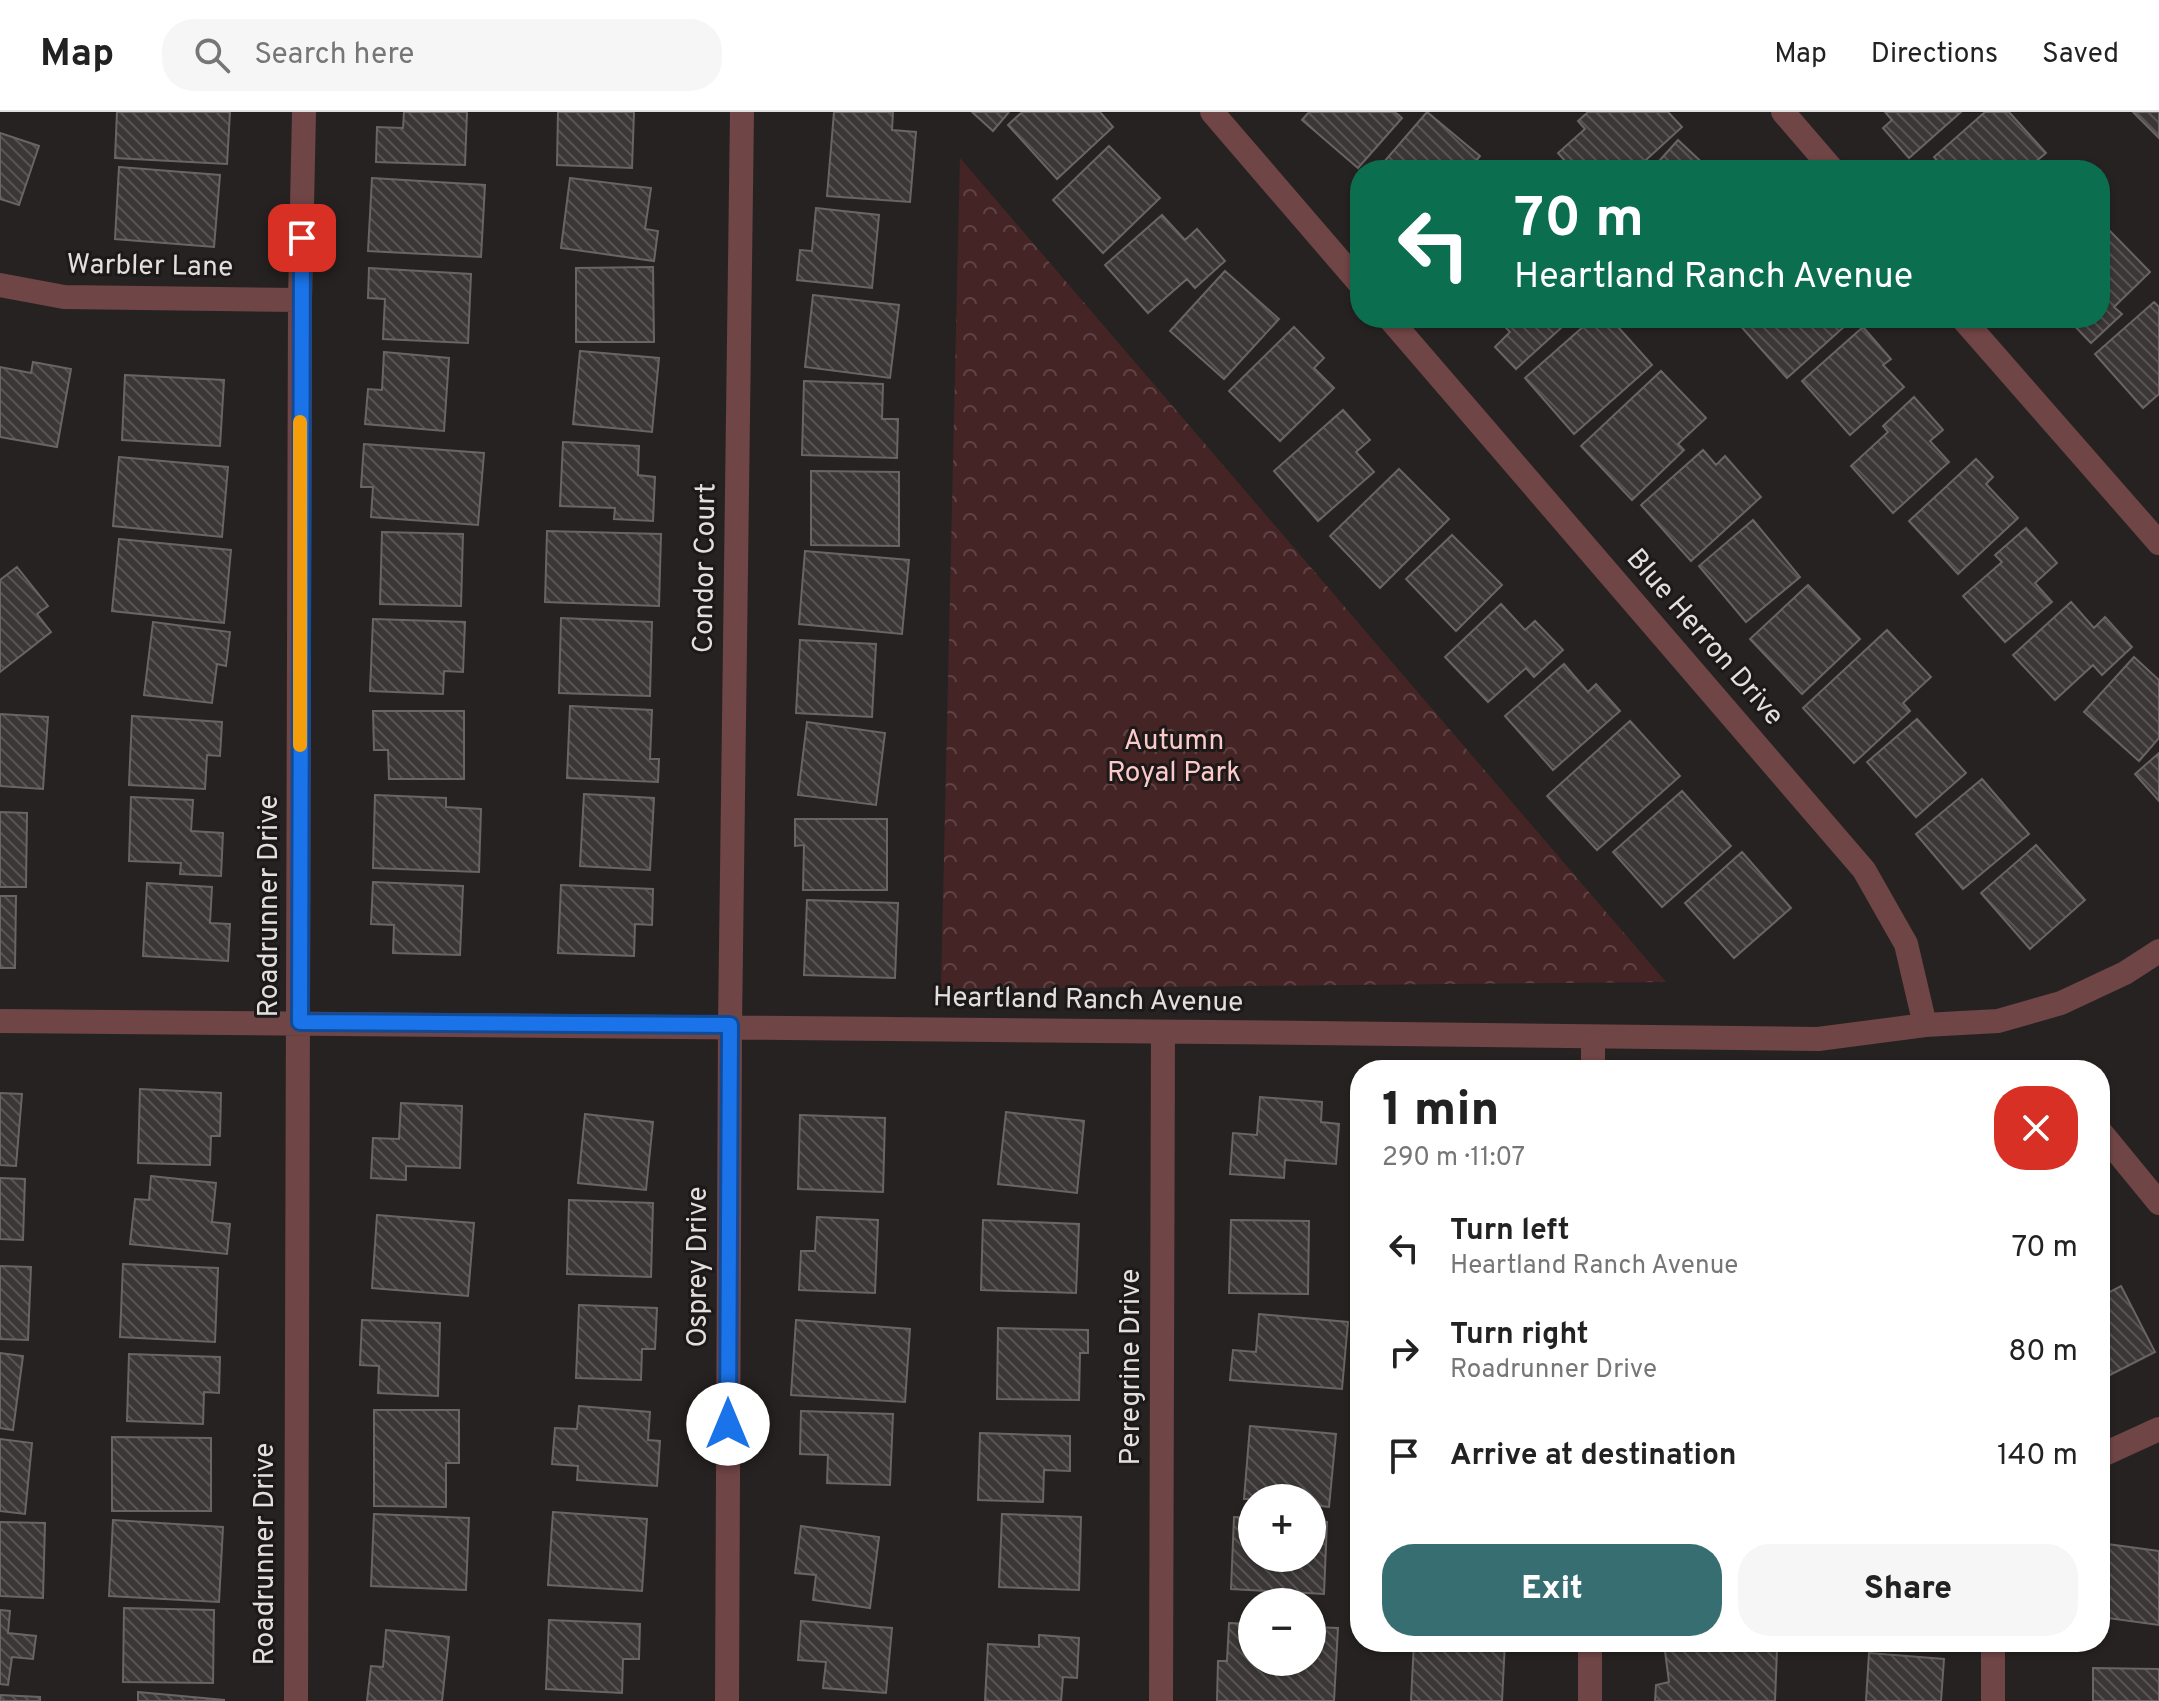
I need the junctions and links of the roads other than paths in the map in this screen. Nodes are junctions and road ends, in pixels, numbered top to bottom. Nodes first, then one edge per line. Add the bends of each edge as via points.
1 (304, 112) edge
2 (742, 112) edge
3 (1212, 112) edge
4 (1783, 112) edge
5 (1824, 160) edge
6 (1350, 272) edge
7 (0, 285) edge
8 (300, 300) junction
9 (1398, 328) edge
10 (1971, 328) edge
11 (2159, 543) edge
12 (2159, 951) edge
13 (0, 1021) edge
14 (300, 1022) junction
15 (730, 1025) junction
16 (1925, 1025) junction
17 (1163, 1033) junction
18 (1593, 1037) junction
19 (1593, 1060) edge
20 (2110, 1143) edge
21 (2159, 1203) edge
22 (2159, 1429) edge
23 (2110, 1451) edge
24 (1590, 1652) edge
25 (1993, 1652) edge
26 (296, 1701) edge
27 (727, 1701) edge
28 (1161, 1701) edge
29 (1590, 1701) edge
30 (1993, 1701) edge

1 - 8 street, Roadrunner Drive
2 - 15 street, Condor Court
3 - 6 street
4 - 5 street
7 - 8 street, Warbler Lane via 64,297
8 - 14 street, Roadrunner Drive
9 - 16 street, Blue Herron Drive via 1864,870 1906,944
10 - 11 street
12 - 16 street, Heartland Ranch Avenue via 2061,1003 1998,1021
13 - 14 street, Heartland Ranch Avenue
14 - 15 street, Heartland Ranch Avenue
14 - 26 street, Roadrunner Drive
15 - 17 street, Heartland Ranch Avenue
15 - 27 street, Osprey Drive
16 - 18 street, Heartland Ranch Avenue via 1818,1039
17 - 18 street, Heartland Ranch Avenue
17 - 28 street, Peregrine Drive
18 - 19 street
20 - 21 street
22 - 23 street
24 - 29 street
25 - 30 street

